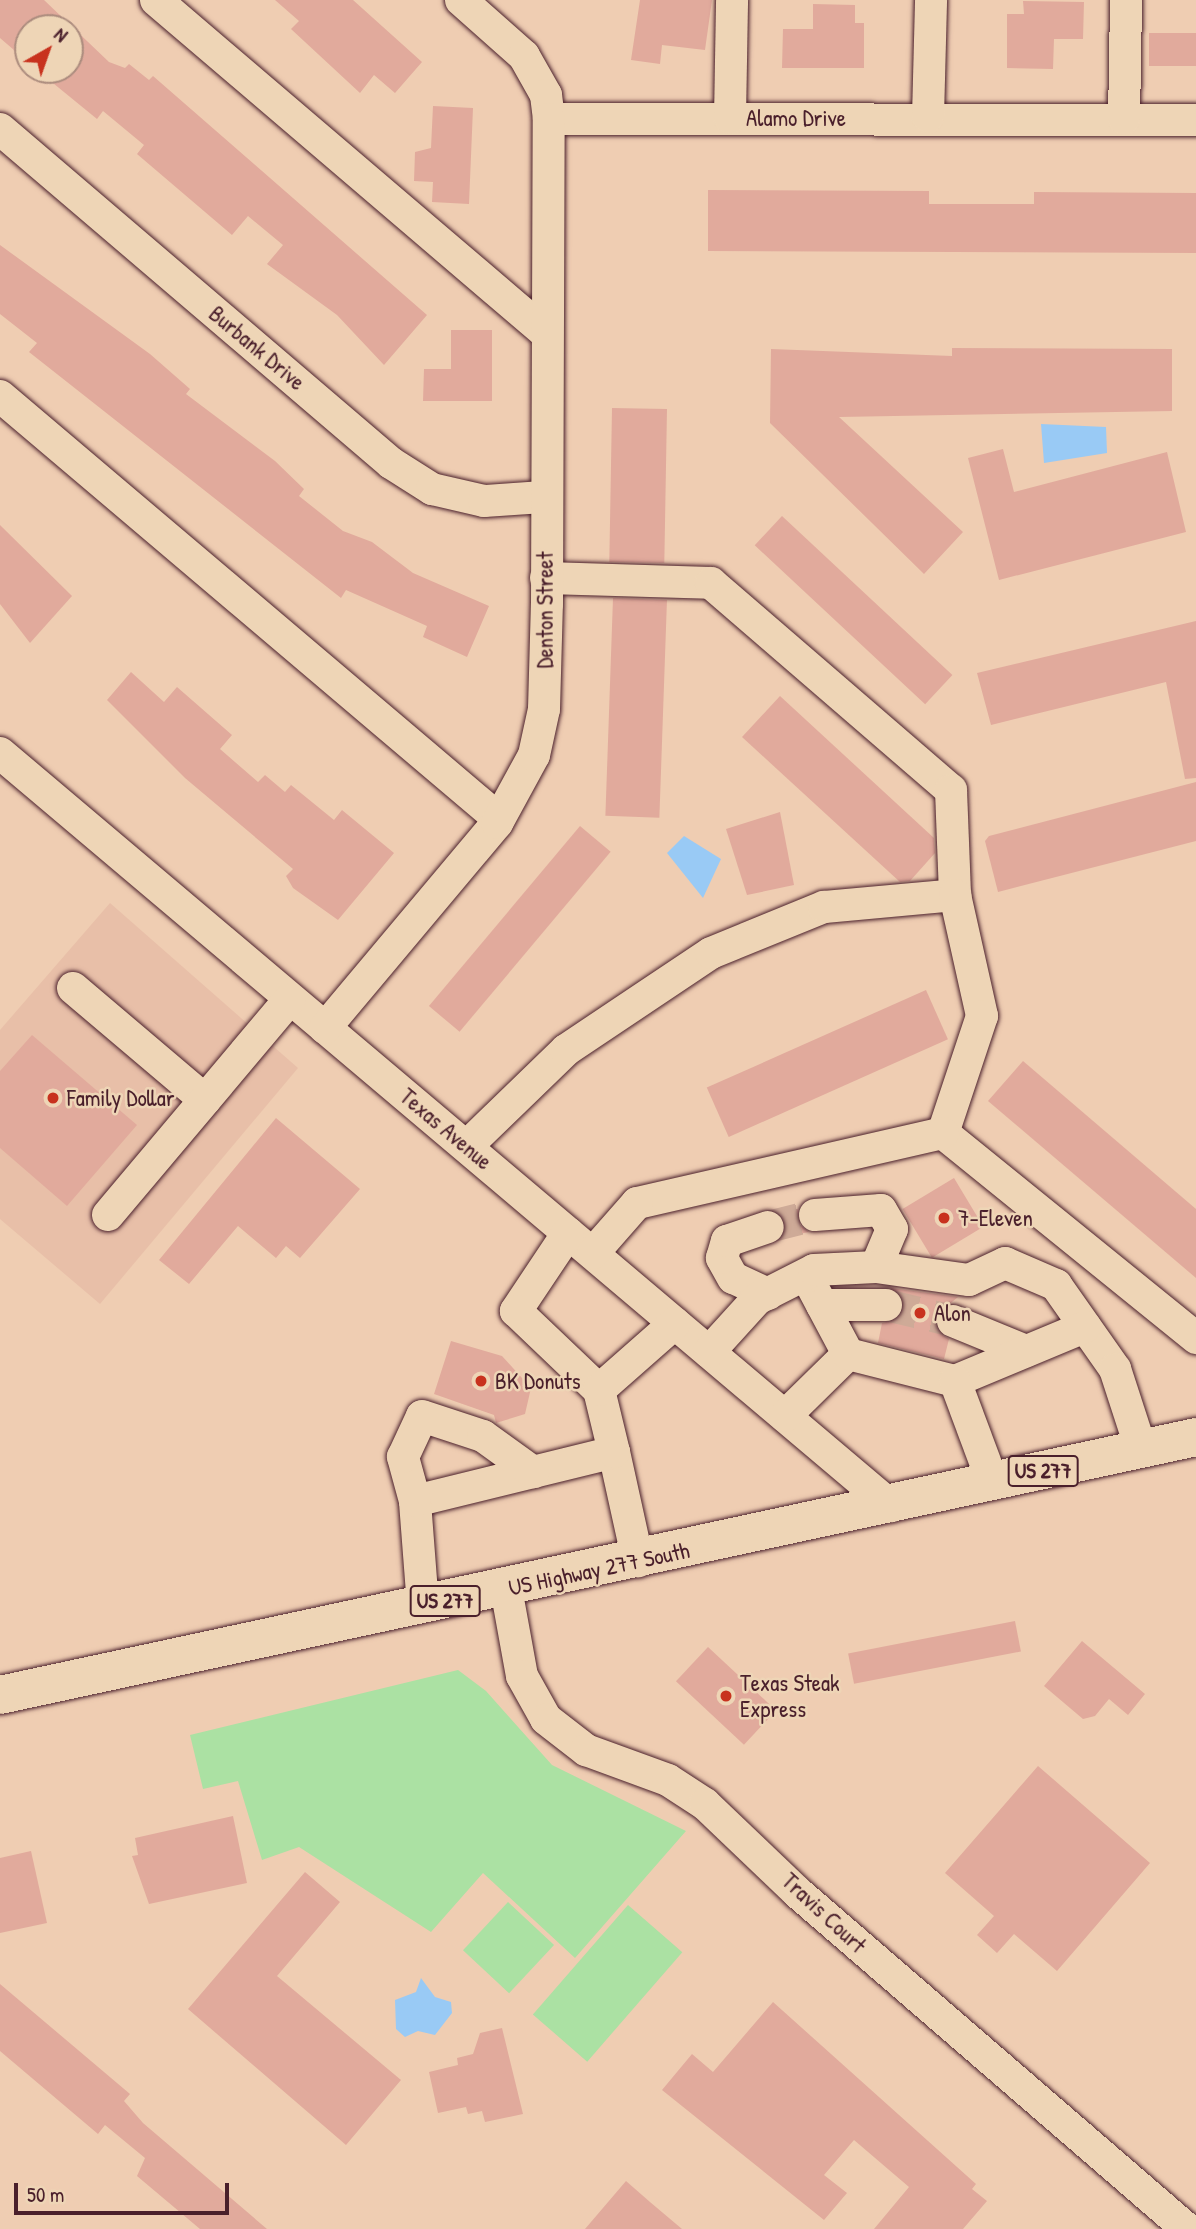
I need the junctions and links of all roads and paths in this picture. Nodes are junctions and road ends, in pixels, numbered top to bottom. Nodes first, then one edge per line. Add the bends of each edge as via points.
1 (156, 0) edge
2 (461, 0) edge
3 (732, 0) edge
4 (931, 0) edge
5 (1126, 0) edge
6 (928, 117) junction
7 (730, 118) junction
8 (549, 119) junction
9 (1124, 119) junction
10 (1196, 120) edge
11 (0, 129) edge
12 (546, 333) junction
13 (0, 396) edge
14 (543, 496) junction
15 (546, 578) junction
16 (0, 753) edge
17 (499, 819) junction
18 (956, 895) junction
19 (73, 988) dead end
20 (290, 999) junction
21 (325, 1028) junction
22 (205, 1100) junction
23 (943, 1133) junction
24 (467, 1146) junction
25 (815, 1214) tunnel mouth
26 (108, 1215) dead end
27 (768, 1227) tunnel mouth
28 (568, 1233) junction
29 (593, 1253) junction
30 (876, 1267) junction
31 (806, 1275) junction
32 (768, 1294) junction
33 (822, 1305) junction
34 (886, 1305) tunnel mouth
35 (953, 1321) tunnel mouth
36 (675, 1323) junction
37 (1085, 1326) junction
38 (1196, 1338) edge
39 (1026, 1351) junction
40 (709, 1352) junction
41 (848, 1354) junction
42 (955, 1381) junction
43 (599, 1390) junction
44 (785, 1416) junction
45 (1196, 1437) edge
46 (1141, 1450) junction
47 (614, 1452) junction
48 (533, 1472) junction
49 (993, 1483) junction
50 (415, 1501) junction
51 (891, 1506) junction
52 (638, 1561) junction
53 (506, 1588) junction
54 (423, 1606) junction
55 (0, 1695) edge
56 (1187, 2229) edge

1 - 12 street
2 - 8 street via 524,56 546,95
3 - 7 street
4 - 6 street
5 - 9 street
6 - 7 street, Alamo Drive
6 - 9 street, Alamo Drive
7 - 8 street, Alamo Drive
8 - 12 street, Denton Street
9 - 10 street, Alamo Drive
11 - 14 street, Burbank Drive via 391,463 432,489 484,501
12 - 14 street, Denton Street
13 - 17 street
14 - 15 street, Denton Street
15 - 17 street, Denton Street via 544,709 534,755
15 - 18 street via 711,583 951,790
16 - 20 street, Texas Avenue
17 - 21 street, Denton Street
18 - 23 street via 982,1016
18 - 24 street via 824,907 711,953 566,1050
19 - 22 street
20 - 21 street, Texas Avenue
20 - 22 street
21 - 24 street, Texas Avenue
22 - 26 street
23 - 29 street via 637,1203
23 - 38 street
24 - 28 street, Texas Avenue
25 - 30 street via 881,1210 892,1229
27 - 32 street via 727,1241 722,1258 733,1278
28 - 29 street, Texas Avenue
28 - 43 street via 516,1311
29 - 36 street, Texas Avenue
30 - 31 street
30 - 37 street via 969,1280 1006,1263 1056,1285
31 - 32 street
31 - 33 street
32 - 40 street
33 - 34 street
33 - 41 street
35 - 39 street
36 - 40 street, Texas Avenue
36 - 43 street
37 - 39 street
37 - 46 street via 1115,1369
39 - 42 street
40 - 44 street, Texas Avenue
41 - 42 street
41 - 44 street
42 - 49 street
43 - 47 street
44 - 51 street, Texas Avenue
45 - 46 highway, US Highway 277 South / US 277
46 - 49 highway, US Highway 277 South / US 277
47 - 48 street
47 - 52 street
48 - 50 street
48 - 50 street via 483,1436 422,1416 403,1457
49 - 51 highway, US Highway 277 South / US 277
50 - 54 street
51 - 52 highway, US Highway 277 South / US 277
52 - 53 highway, US Highway 277 South / US 277
53 - 54 highway, US Highway 277 South / US 277
53 - 56 street, Travis Court via 522,1676 546,1719 586,1750 668,1780 705,1804 797,1892
54 - 55 highway, US Highway 277 South / US 277

